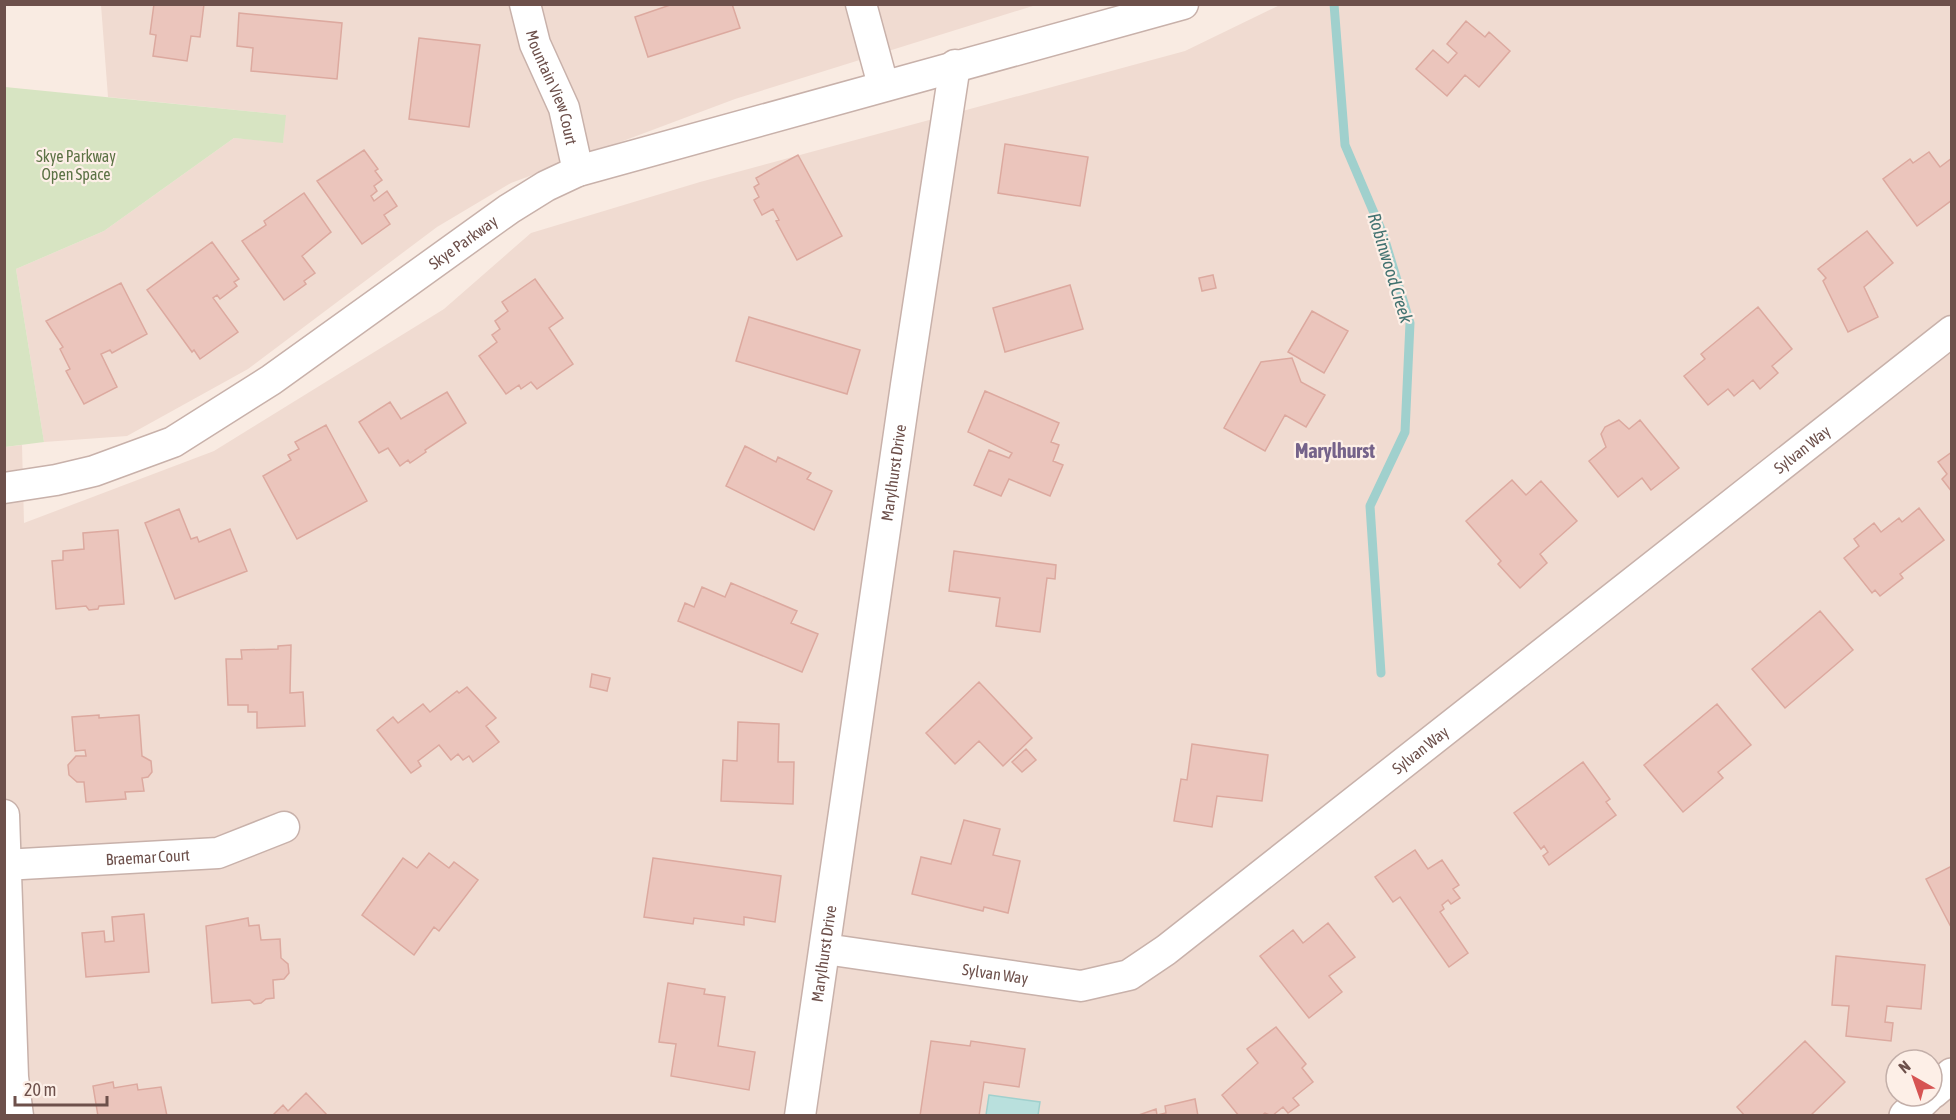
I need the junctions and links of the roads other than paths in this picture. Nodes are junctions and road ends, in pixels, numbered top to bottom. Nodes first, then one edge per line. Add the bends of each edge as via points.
1 (525, 4) edge
2 (861, 4) edge
3 (1182, 4) edge
4 (955, 65) junction
5 (883, 85) junction
6 (578, 171) junction
7 (1952, 331) edge
8 (4, 488) edge
9 (4, 815) edge
10 (284, 827) dead end
11 (6, 865) edge
12 (825, 949) junction
13 (18, 1116) edge
14 (800, 1116) edge

1 - 6 street, Mountain View Court via 536,44 564,108
2 - 5 street
3 - 4 street
4 - 5 street, Skye Parkway
4 - 12 street, Marylhurst Drive
5 - 6 street, Skye Parkway
6 - 8 street, Skye Parkway via 509,208 271,380 173,442 88,473
7 - 12 street, Sylvan Way via 1176,943 1129,975 1080,986
9 - 11 street
10 - 11 street, Braemar Court via 218,853
11 - 13 street via 13,1077
12 - 14 street, Marylhurst Drive

